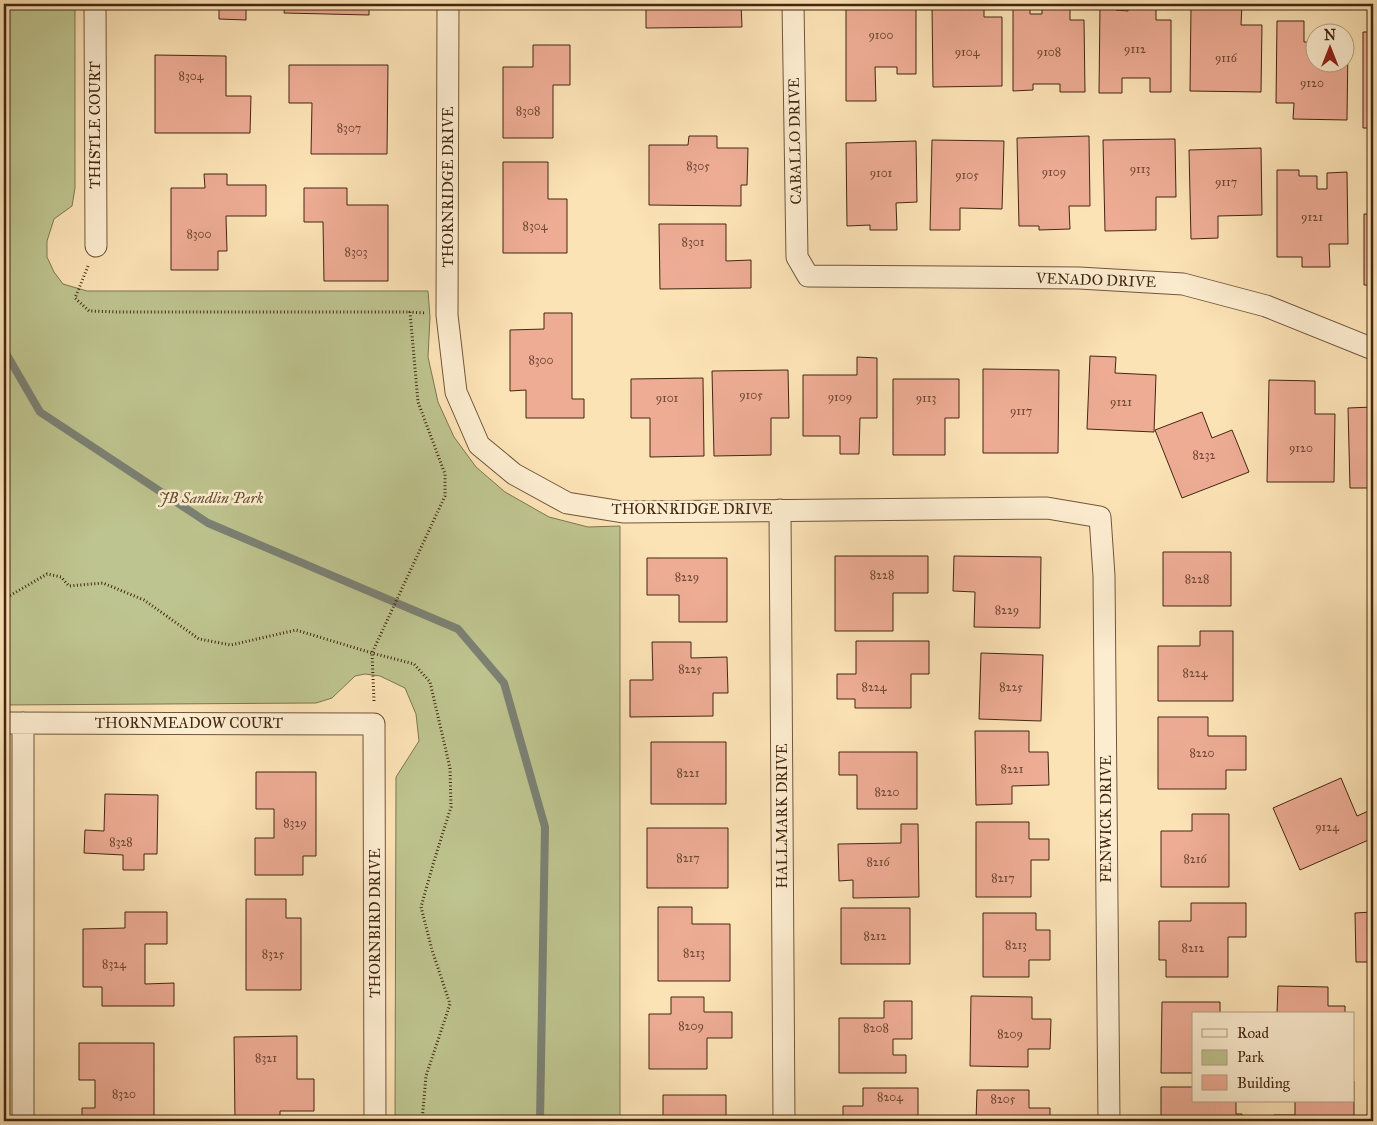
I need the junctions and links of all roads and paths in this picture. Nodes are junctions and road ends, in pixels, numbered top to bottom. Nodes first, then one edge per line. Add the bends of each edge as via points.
1 (95, 4) edge
2 (448, 4) edge
3 (793, 4) edge
4 (96, 246) joint
5 (808, 276) joint
6 (410, 312) junction
7 (447, 315) junction
8 (1373, 349) edge
9 (780, 510) junction
10 (1100, 517) joint
11 (4, 599) edge
12 (372, 653) junction
13 (14, 723) edge
14 (374, 724) junction
15 (23, 1121) edge
16 (375, 1121) edge
17 (422, 1121) edge
18 (784, 1121) edge
19 (1109, 1121) edge

1 - 4 street, THISTLE COURT
2 - 7 street, THORNRIDGE DRIVE
3 - 5 street, CABALLO DRIVE via 797,257
4 - 6 path via 75,298 89,311
5 - 8 street, VENADO DRIVE via 1080,278 1183,284 1266,306
6 - 7 path
6 - 12 path via 418,402 445,474 445,496
7 - 9 street, THORNRIDGE DRIVE via 456,392 478,445 514,474 567,502 623,512
9 - 10 street, THORNRIDGE DRIVE via 1046,508
9 - 18 street, HALLMARK DRIVE
10 - 19 street, FENWICK DRIVE via 1104,576
11 - 12 path via 47,574 61,577 69,586 103,583 144,600 199,639 231,645 296,630
12 - 14 path
12 - 17 path via 414,664 430,682 450,768 451,807 421,907 450,1004 426,1076
13 - 14 street, THORNMEADOW COURT
13 - 15 street
14 - 16 street, THORNBIRD DRIVE

